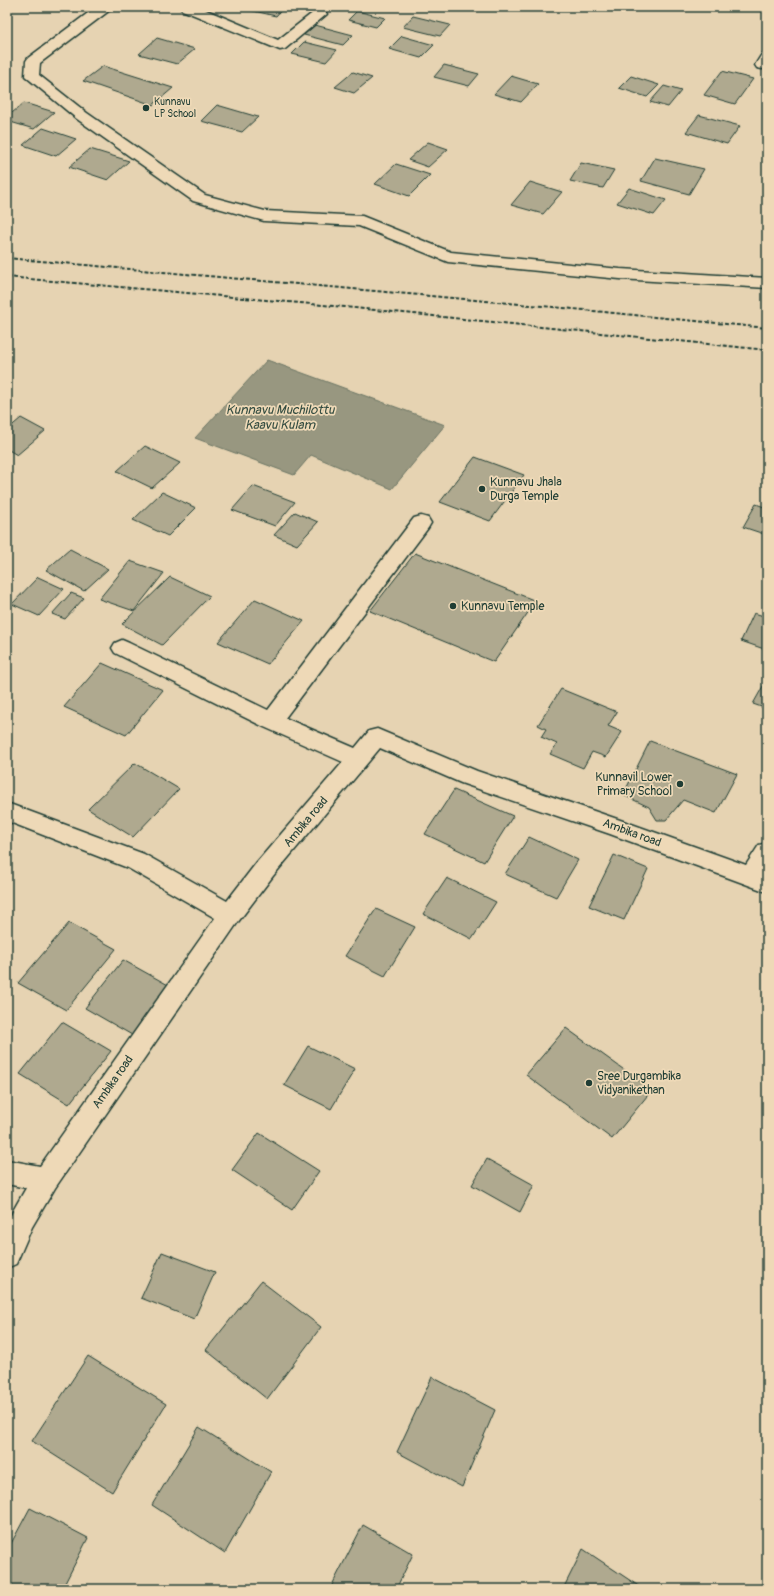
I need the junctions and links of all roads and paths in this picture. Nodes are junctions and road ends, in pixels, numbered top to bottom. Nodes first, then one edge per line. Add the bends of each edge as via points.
1 (187, 7) edge
2 (101, 8) edge
3 (320, 14) dead end
4 (767, 283) edge
5 (421, 523) dead end
6 (122, 648) dead end
7 (270, 721) junction
8 (359, 759) junction
9 (7, 812) edge
10 (767, 852) edge
11 (759, 880) edge
12 (230, 915) junction
13 (7, 1172) edge
14 (46, 1179) junction
15 (7, 1255) edge

1 - 3 street via 280,46
2 - 4 street via 33,61 32,76 82,116 199,198 264,216 362,221 448,257 620,274
5 - 7 street
6 - 7 street
7 - 8 street
8 - 11 street, Ambika road via 377,737 469,777
8 - 12 street, Ambika road via 265,869
9 - 12 street via 136,861
10 - 11 street
12 - 14 street, Ambika road
13 - 14 street
14 - 15 street, Ambika road via 23,1218

